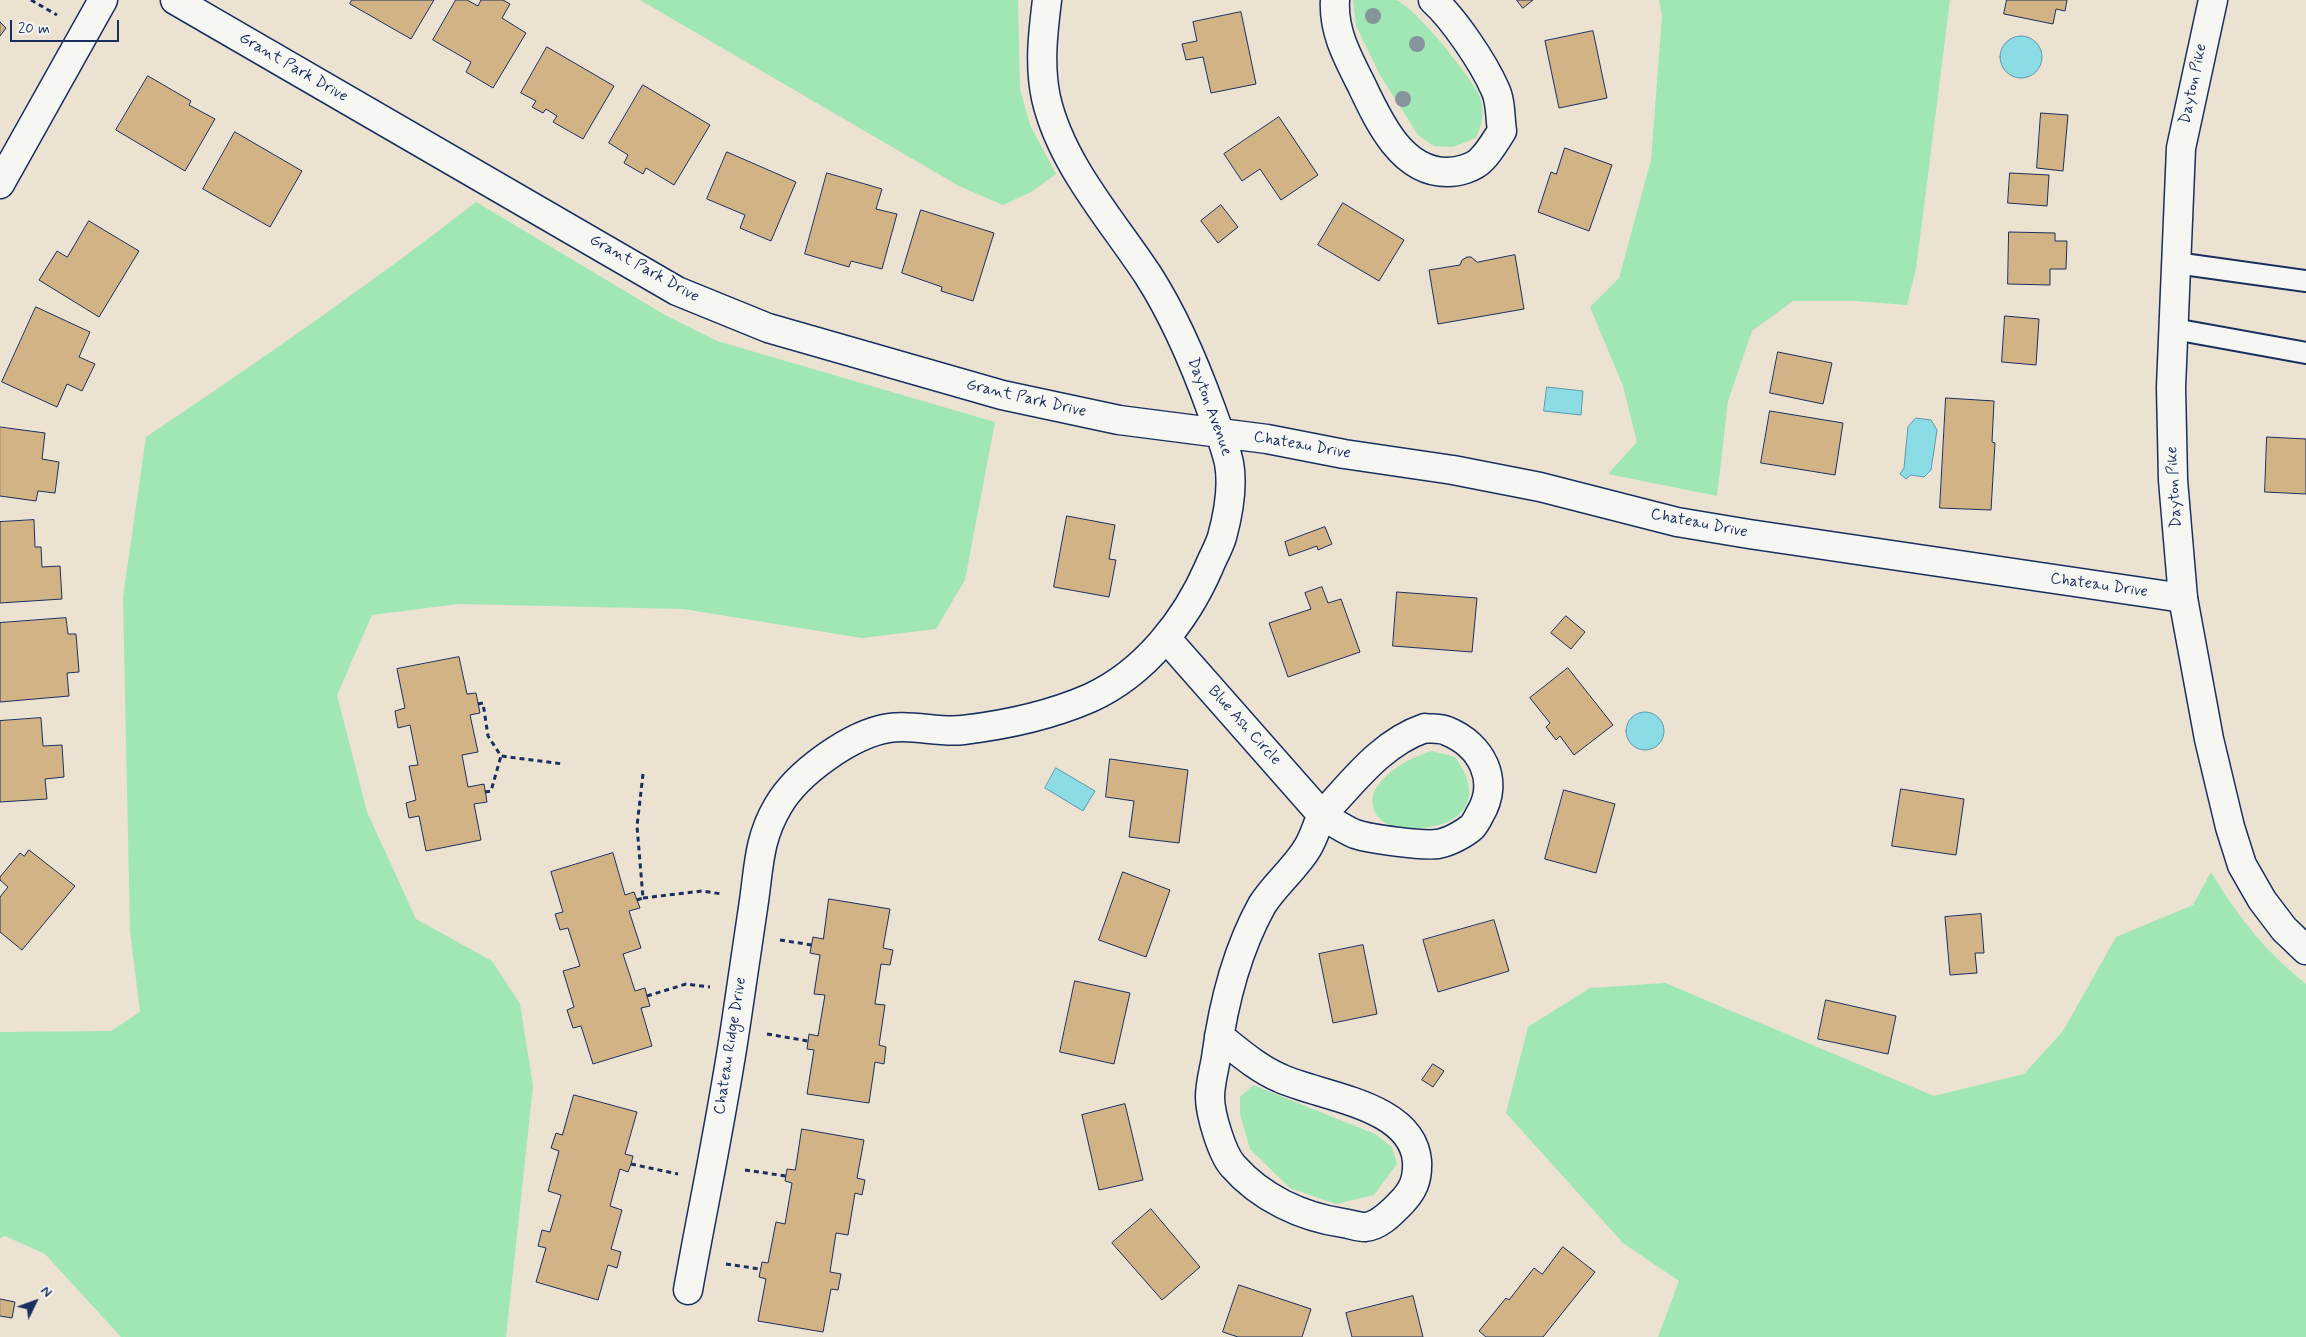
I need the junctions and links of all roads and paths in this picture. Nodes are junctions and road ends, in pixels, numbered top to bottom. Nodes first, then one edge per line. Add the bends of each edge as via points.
1 (31, 0) edge
2 (103, 0) edge
3 (175, 0) edge
4 (1047, 0) edge
5 (1335, 0) edge
6 (1433, 0) edge
7 (2213, 0) edge
8 (59, 16) dead end
9 (0, 184) edge
10 (2176, 263) junction
11 (2306, 281) edge
12 (2174, 329) junction
13 (2306, 353) edge
14 (1219, 432) junction
15 (2183, 598) junction
16 (1166, 638) junction
17 (478, 704) dead end
18 (501, 756) junction
19 (563, 764) dead end
20 (642, 774) dead end
21 (485, 792) dead end
22 (779, 804) joint
23 (1322, 815) junction
24 (643, 898) junction
25 (637, 900) dead end
26 (754, 900) junction
27 (2306, 950) edge
28 (740, 990) junction
29 (647, 996) dead end
30 (735, 1028) junction
31 (1219, 1036) junction
32 (808, 1041) dead end
33 (631, 1164) dead end
34 (709, 1172) junction
35 (786, 1176) dead end
36 (688, 1290) dead end

1 - 8 path
2 - 9 street
3 - 14 street, Grant Park Drive via 677,291 768,328 1002,395 1119,420
4 - 14 street, Dayton Avenue via 1040,59 1046,99 1060,141 1150,278 1176,324 1197,369
5 - 6 street via 1334,16 1340,39 1370,104 1402,154 1420,167 1434,172 1459,172 1481,161 1502,131 1496,90 1470,46
7 - 10 street, Dayton Pike via 2181,148
10 - 11 lane
10 - 12 street, Dayton Pike
12 - 13 lane
12 - 15 street, Dayton Pike via 2171,387 2173,480
14 - 15 street, Chateau Drive via 1520,483 1677,522
14 - 16 street, Dayton Avenue via 1229,466 1229,495 1222,538 1199,590
15 - 27 street, Dayton Pike via 2209,739 2242,865 2262,900 2284,929
16 - 22 street, Dayton Avenue via 1122,679 1091,697 1038,716 956,731 891,727 860,736 820,762 792,787
16 - 23 street, Blue Ash Circle
17 - 18 path via 483,703 488,736
18 - 19 path
18 - 21 path via 492,790
20 - 24 path via 637,826
22 - 26 street, Chateau Ridge Drive via 763,836
23 - 23 street, Blue Ash Circle via 1365,837 1438,844 1473,826 1490,790 1486,768 1471,746 1446,730 1425,728 1388,746
23 - 31 street via 1308,847 1263,904 1247,938 1230,982
24 - 25 path
24 - 26 path via 702,891
26 - 28 street, Chateau Ridge Drive
28 - 29 path via 686,984
28 - 30 street, Chateau Ridge Drive
30 - 32 path
30 - 34 street, Chateau Ridge Drive
31 - 31 street via 1210,1097 1219,1137 1231,1165 1252,1185 1301,1213 1366,1227 1387,1218 1410,1194 1418,1177 1416,1155 1410,1138 1392,1121 1371,1108 1279,1078 1250,1061
33 - 34 path
34 - 35 path
34 - 36 street, Chateau Ridge Drive

